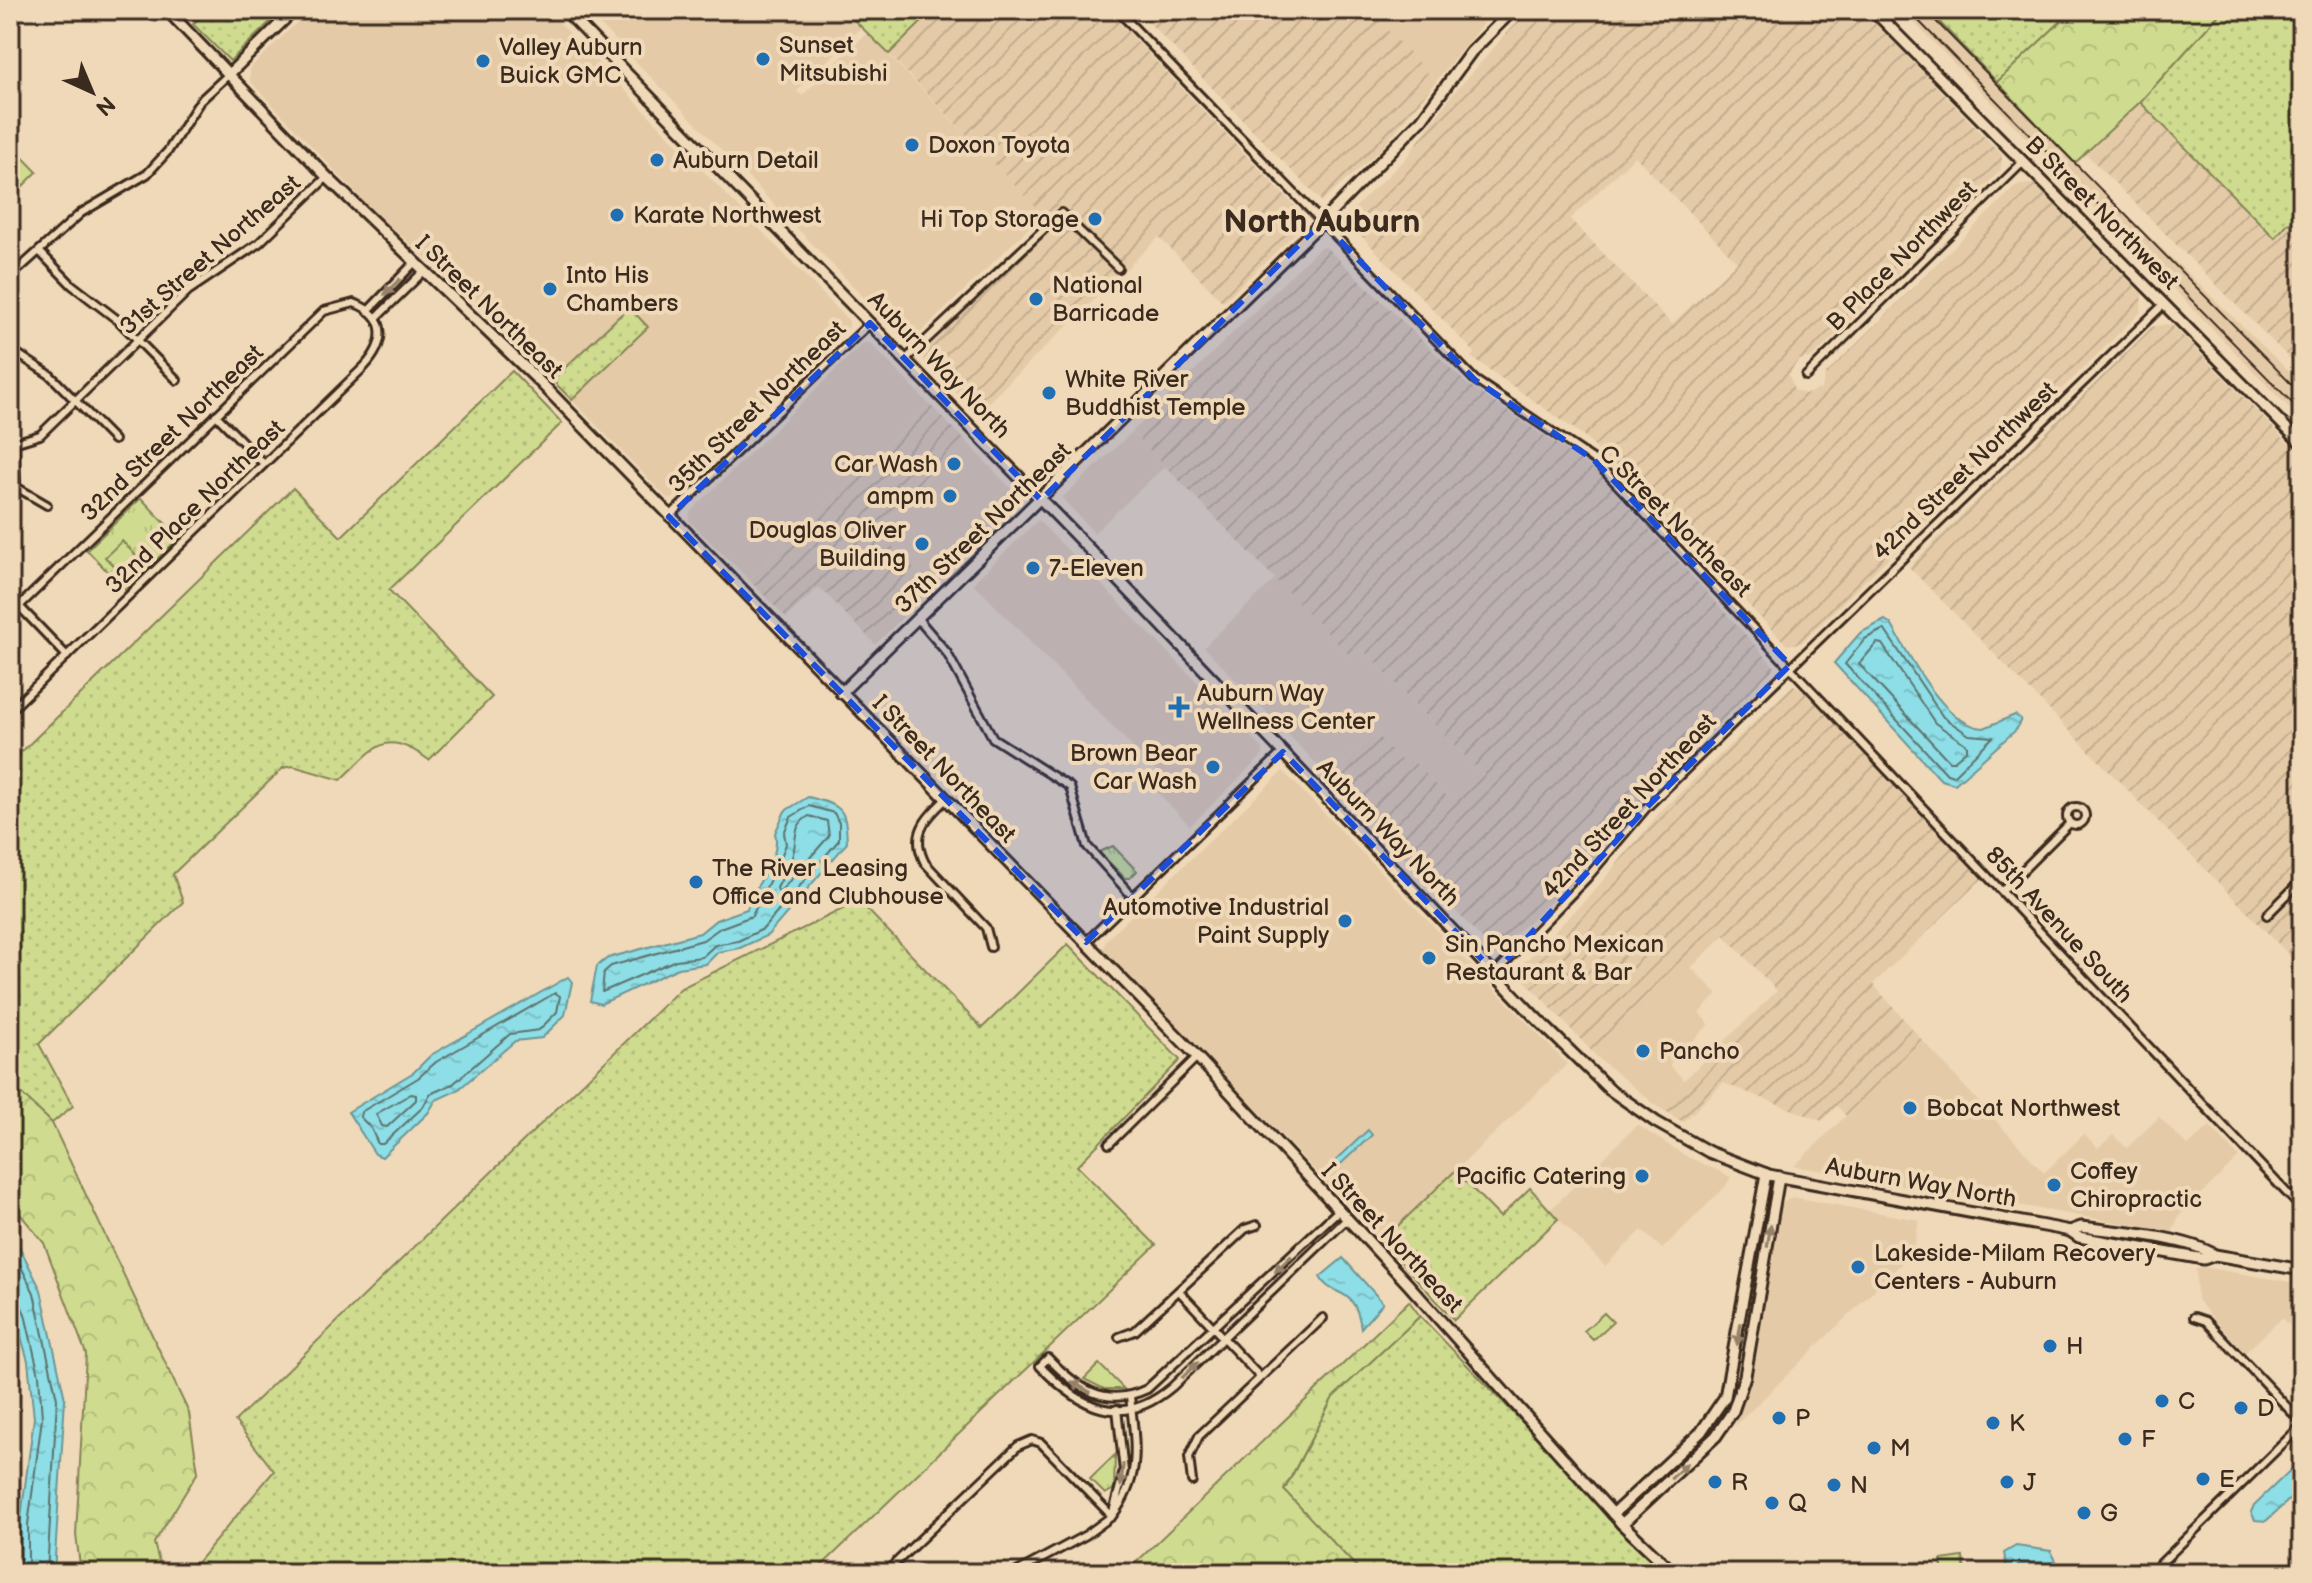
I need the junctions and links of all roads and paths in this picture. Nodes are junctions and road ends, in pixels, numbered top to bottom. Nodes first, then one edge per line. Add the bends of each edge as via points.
1 (167, 10) edge
2 (294, 10) edge
3 (565, 10) edge
4 (1117, 10) edge
5 (1513, 10) edge
6 (1873, 10) edge
7 (229, 74) junction
8 (2023, 162) junction
9 (327, 177) junction
10 (1322, 222) junction
11 (40, 252) junction
12 (415, 262) junction
13 (1118, 268) dead end
14 (424, 271) junction
15 (10, 277) edge
16 (2164, 304) junction
17 (368, 311) junction
18 (376, 318) junction
19 (870, 323) junction
20 (138, 340) junction
21 (10, 349) edge
22 (905, 360) junction
23 (1806, 376) dead end
24 (177, 380) dead end
25 (75, 401) junction
26 (216, 415) junction
27 (114, 440) dead end
28 (12, 443) edge
29 (2302, 444) edge
30 (264, 464) junction
31 (16, 487) junction
32 (10, 500) edge
33 (1041, 500) junction
34 (47, 505) dead end
35 (669, 517) junction
36 (19, 606) junction
37 (10, 615) edge
38 (918, 619) junction
39 (67, 656) junction
40 (1790, 665) junction
41 (841, 693) junction
42 (10, 711) edge
43 (1283, 752) junction
44 (946, 799) junction
45 (2070, 823) dead end
46 (2302, 880) edge
47 (2003, 890) junction
48 (1133, 897) junction
49 (2267, 915) dead end
50 (1086, 942) junction
51 (991, 947) dead end
52 (1495, 973) junction
53 (1197, 1057) junction
54 (1109, 1144) dead end
55 (1766, 1174) junction
56 (1779, 1177) junction
57 (2302, 1209) edge
58 (1339, 1210) junction
59 (1347, 1219) junction
60 (1257, 1225) dead end
61 (2072, 1232) junction
62 (2215, 1255) junction
63 (2302, 1270) edge
64 (1179, 1291) junction
65 (2194, 1317) dead end
66 (1323, 1318) dead end
67 (1214, 1329) junction
68 (1119, 1337) dead end
69 (1223, 1338) junction
70 (1260, 1377) junction
71 (1123, 1397) junction
72 (1125, 1410) junction
73 (2302, 1424) edge
74 (1192, 1481) dead end
75 (1613, 1514) junction
76 (1112, 1516) junction
77 (1622, 1524) junction
78 (885, 1573) edge
79 (1015, 1573) edge
80 (1674, 1573) edge
81 (2151, 1573) edge

1 - 7 street, I Street Northeast
2 - 7 street
3 - 19 street, Auburn Way North
4 - 10 street, C Street Northeast
5 - 10 street, 37th Street Northeast via 1471,52 1422,119
6 - 8 street, B Street Northwest
7 - 9 street, I Street Northeast
7 - 11 street via 200,101 147,174 94,203
8 - 16 street, B Street Northwest
8 - 23 street, B Place Northwest
9 - 12 street, I Street Northeast
9 - 20 street, 31st Street Northeast via 269,235 198,283
10 - 33 street, 37th Street Northeast
10 - 40 street, C Street Northeast via 1475,380 1594,460
11 - 15 street
11 - 20 street
12 - 14 street, I Street Northeast
12 -> 17 street
13 - 22 street via 1061,213
14 - 18 street
14 - 35 street, I Street Northeast via 469,310
16 - 29 street, B Street Northwest
16 - 40 street, 42nd Street Northwest
17 - 18 street
17 - 26 street, 32nd Street Northeast via 346,302 324,311
18 - 30 street, 32nd Place Northeast via 383,335 373,358
19 - 22 street, Auburn Way North
19 - 35 street, 35th Street Northeast
20 - 24 street
20 - 25 street, 31st Street Northeast
21 - 25 street via 50,375
22 - 33 street, Auburn Way North
25 - 27 street
25 - 28 street, 31st Street Northeast via 37,437
26 - 30 street
26 - 36 street, 32nd Street Northeast
28 - 31 street, 31st Street Northeast
30 - 39 street, 32nd Place Northeast
31 - 32 street, 31st Street Northeast
31 - 34 street
33 - 38 street, 37th Street Northeast
33 - 43 street, Auburn Way North
35 - 41 street, I Street Northeast
36 - 37 street, 32nd Street Northeast
36 - 39 street
38 - 41 street, 37th Street Northeast
38 - 48 street via 947,653 991,736 1070,787 1087,846
39 - 42 street, 32nd Place Northeast
40 - 47 street, 85th Avenue South
40 - 52 street, 42nd Street Northeast via 1647,807
41 - 44 street, I Street Northeast
43 - 48 street
43 - 52 street, Auburn Way North
44 - 50 street, I Street Northeast
44 - 51 street via 924,820 919,851 986,928
45 - 47 street
46 - 49 street
47 - 57 street, 85th Avenue South
48 - 50 street
50 - 53 street, I Street Northeast
52 - 55 street, Auburn Way North via 1609,1089 1709,1152
53 - 54 street
53 - 58 street, I Street Northeast
55 - 56 street, Auburn Way North
55 -> 75 street via 1725,1397 1701,1432
56 - 61 street, Auburn Way North
77 -> 56 street via 1716,1436 1737,1403
58 - 59 street, I Street Northeast
58 -> 67 street
59 - 69 street
59 - 75 street, I Street Northeast
60 - 64 street via 1245,1229
61 - 62 street, Auburn Way North via 2204,1259
61 - 62 street, Auburn Way North via 2081,1227 2114,1232
62 - 63 street, Auburn Way North
64 - 67 street
64 - 68 street via 1135,1331
65 - 73 street via 2206,1321
66 - 70 street
67 - 69 street
67 - 71 street via 1160,1380
69 - 70 street
72 -> 69 street via 1163,1395
70 - 74 street via 1193,1442
71 - 72 street
71 - 72 street
71 -> 72 street via 1098,1396 1077,1387 1048,1358 1040,1366 1083,1403
72 -> 76 street via 1124,1471
72 - 76 street via 1133,1481
73 - 81 street
75 - 77 street, I Street Northeast
76 - 78 street via 1037,1441 1025,1441
76 - 79 street
77 - 80 street, I Street Northeast

